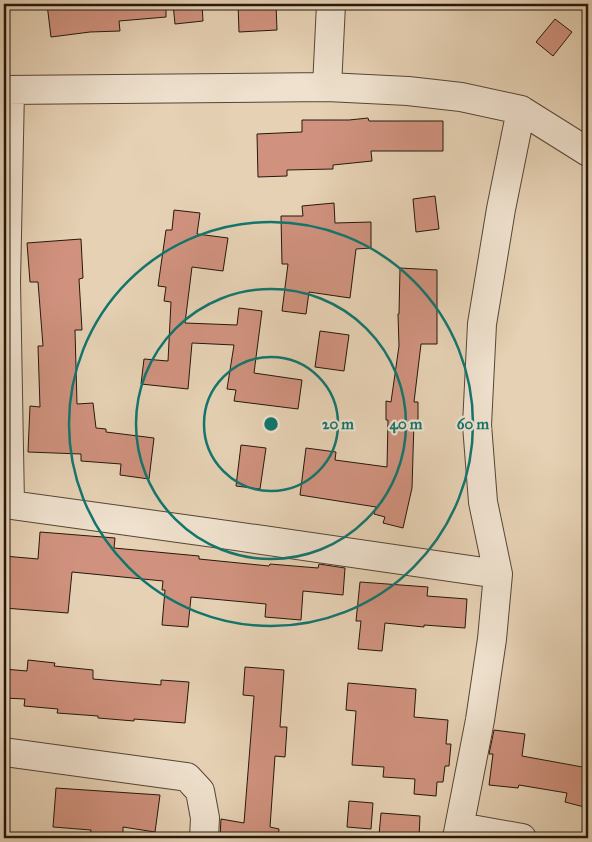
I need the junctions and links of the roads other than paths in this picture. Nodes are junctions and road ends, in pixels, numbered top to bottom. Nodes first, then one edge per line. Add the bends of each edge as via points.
1 (331, 4) edge
2 (327, 87) junction
3 (7, 90) edge
4 (521, 110) junction
5 (588, 152) edge
6 (7, 504) edge
7 (498, 574) junction
8 (4, 752) edge
9 (458, 832) edge
10 (204, 838) edge
11 (522, 838) edge

1 - 2 street
2 - 3 street
2 - 4 street via 461,97
3 - 6 street
4 - 5 street
4 - 7 street via 482,324 477,425 483,502
6 - 7 street
7 - 9 street via 481,711
8 - 10 street via 187,777 200,790 205,818
9 - 11 street

